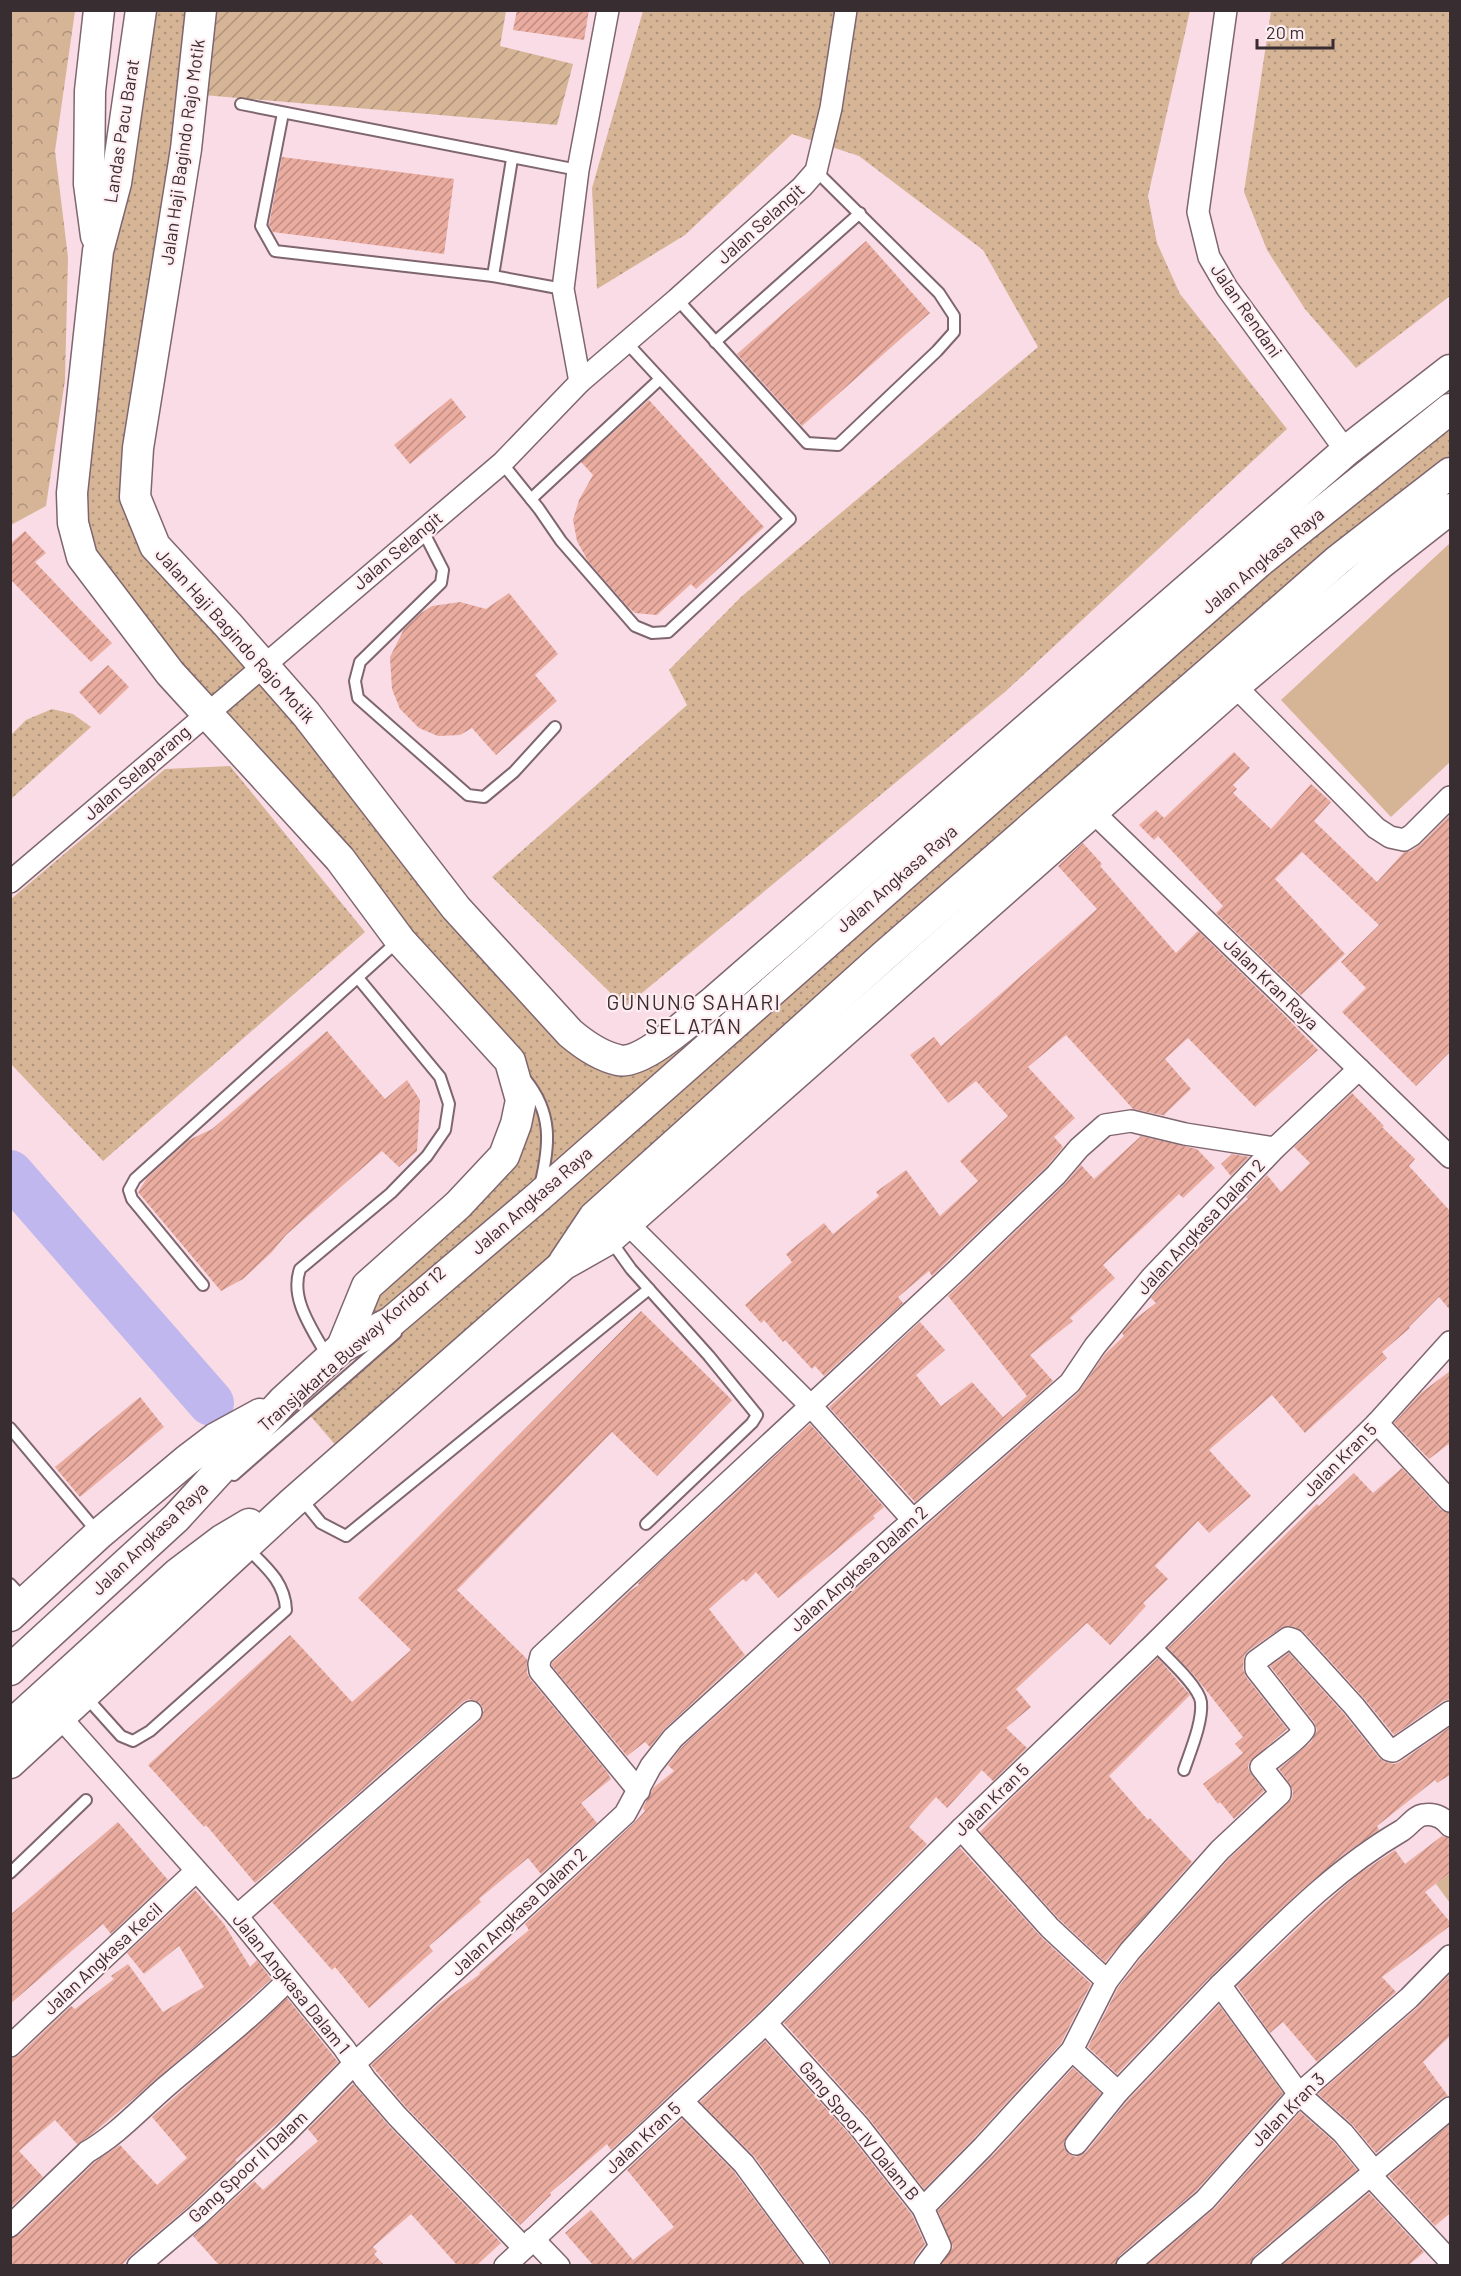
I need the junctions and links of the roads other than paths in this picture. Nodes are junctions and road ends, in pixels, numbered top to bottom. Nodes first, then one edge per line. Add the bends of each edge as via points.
1 (99, 10) edge
2 (141, 10) edge
3 (190, 10) edge
4 (201, 10) edge
5 (608, 10) edge
6 (846, 10) edge
7 (1226, 10) edge
8 (197, 44) junction
9 (241, 104) dead end
10 (283, 113) junction
11 (512, 159) junction
12 (578, 170) junction
13 (816, 171) junction
14 (860, 213) junction
15 (98, 251) junction
16 (492, 276) junction
17 (563, 289) junction
18 (677, 299) junction
19 (715, 342) junction
20 (627, 343) junction
21 (1450, 370) edge
22 (660, 379) junction
23 (580, 382) junction
24 (1450, 409) edge
25 (1346, 451) junction
26 (502, 463) junction
27 (1450, 473) edge
28 (531, 499) junction
29 (1450, 509) edge
30 (423, 531) junction
31 (263, 665) junction
32 (1235, 686) junction
33 (207, 713) junction
34 (555, 727) dead end
35 (1450, 797) edge
36 (1092, 811) junction
37 (10, 882) edge
38 (837, 894) junction
39 (400, 940) junction
40 (823, 944) junction
41 (885, 955) junction
42 (929, 956) junction
43 (358, 978) junction
44 (714, 1001) junction
45 (754, 1005) junction
46 (570, 1033) joint
47 (510, 1061) junction
48 (1359, 1069) junction
49 (1275, 1148) junction
50 (1450, 1157) edge
51 (537, 1198) junction
52 (607, 1227) junction
53 (203, 1285) dead end
54 (649, 1289) junction
55 (1450, 1342) edge
56 (335, 1353) junction
57 (283, 1401) junction
58 (811, 1406) junction
59 (1377, 1423) junction
60 (10, 1428) edge
61 (296, 1500) junction
62 (1450, 1501) edge
63 (176, 1518) junction
64 (913, 1520) junction
65 (646, 1524) dead end
66 (99, 1534) junction
67 (245, 1546) junction
68 (16, 1600) edge
69 (1154, 1644) junction
70 (10, 1670) edge
71 (85, 1695) junction
72 (471, 1712) dead end
73 (1450, 1712) edge
74 (61, 1718) junction
75 (10, 1726) edge
76 (10, 1762) edge
77 (1184, 1770) dead end
78 (639, 1791) junction
79 (86, 1800) dead end
80 (1450, 1826) edge
81 (961, 1829) junction
82 (196, 1871) junction
83 (10, 1873) edge
84 (237, 1916) junction
85 (1450, 1956) edge
86 (288, 1980) junction
87 (1107, 1981) junction
88 (1220, 1985) junction
89 (766, 2023) junction
90 (10, 2046) edge
91 (1072, 2050) junction
92 (355, 2063) junction
93 (1118, 2092) junction
94 (1299, 2094) junction
95 (682, 2101) junction
96 (1450, 2109) edge
97 (1076, 2144) dead end
98 (1373, 2174) junction
99 (923, 2208) junction
100 (10, 2226) edge
101 (529, 2244) junction
102 (1447, 2261) edge
103 (138, 2265) edge
104 (505, 2265) edge
105 (559, 2265) edge
106 (819, 2265) edge
107 (925, 2265) edge
108 (1127, 2265) edge
109 (1262, 2265) edge

1 - 15 main road via 90,91 89,184
2 - 15 main road, Landas Pacu Barat via 116,183
3 - 8 main road
4 - 8 main road, Jalan Haji Bagindo Rajo Motik
5 - 12 street
6 - 13 street, Jalan Selangit via 831,108
7 - 25 street, Jalan Rendani via 1198,212 1209,257 1227,288
8 - 31 main road, Jalan Haji Bagindo Rajo Motik via 186,149 138,448 135,497 154,546
9 - 10 lane
10 - 11 lane
10 - 16 lane via 261,226 275,251
11 - 12 lane
11 - 16 lane
12 - 17 street
13 - 14 lane
13 - 18 street, Jalan Selangit
14 - 19 lane
14 - 19 lane via 939,293 954,316 954,332 838,445 807,443
15 - 33 main road via 72,493 73,523 82,557 170,673
16 - 17 lane
17 - 23 street
18 - 19 lane
18 - 20 street, Jalan Selangit
20 - 22 lane
20 - 23 street, Jalan Selangit
21 - 25 main road, Jalan Angkasa Raya
22 - 28 lane
22 - 28 lane via 790,519 745,561 668,632 652,633 635,626 561,541
23 - 26 street, Jalan Selangit
24 - 40 main road, Jalan Angkasa Raya via 1258,563
25 - 38 main road, Jalan Angkasa Raya
26 - 28 lane
26 - 30 street, Jalan Selangit
27 - 41 main road via 1338,560
29 - 32 main road
30 - 31 street, Jalan Selangit
30 - 34 lane via 443,570 441,583 360,662 355,681 358,698 468,795 484,797 514,772
31 - 33 street, Jalan Selaparang
31 - 46 main road, Jalan Haji Bagindo Rajo Motik via 306,714 456,908
32 - 35 street via 1376,828 1390,837 1404,840 1413,835
32 - 36 main road
33 - 37 street, Jalan Selaparang
33 - 39 main road via 340,859
36 - 42 main road
36 - 48 street, Jalan Kran Raya
38 - 40 main road
38 - 44 main road, Jalan Angkasa Raya
39 - 43 lane
39 - 47 main road
40 - 45 main road, Jalan Angkasa Raya
41 - 42 main road
41 - 52 main road
42 - 52 main road
43 - 53 lane via 135,1179 129,1190 132,1199
43 - 56 lane via 440,1077 449,1104 445,1130 427,1156 391,1193 300,1269 296,1281 298,1299
44 - 45 main road
44 - 46 main road, Jalan Angkasa Raya via 652,1051 620,1061
45 - 51 main road, Jalan Angkasa Raya
47 - 51 lane, Transjakarta Busway Koridor 12 via 535,1092 548,1123
47 - 56 main road, Jalan Angkasa Raya via 521,1100 504,1156 458,1205 367,1286
48 - 49 street, Jalan Angkasa Dalam 2
48 - 50 street, Jalan Kran Raya
49 - 58 street via 1131,1121 1105,1125
49 - 64 street, Jalan Angkasa Dalam 2 via 1152,1277 1070,1383
51 - 56 main road, Jalan Angkasa Raya via 391,1322
51 - 63 lane, Transjakarta Busway Koridor 12 via 524,1217 440,1295 230,1478
52 - 54 lane via 631,1269
52 - 58 street
52 - 61 main road
54 - 61 lane via 346,1536 321,1523
54 - 65 lane via 757,1415
55 - 59 street, Jalan Kran 5
56 - 57 main road, Jalan Angkasa Raya
57 - 63 main road, Jalan Angkasa Raya
57 - 66 main road, Jalan Angkasa Raya via 209,1444
58 - 64 street
58 - 78 street via 541,1656 540,1671
59 - 62 street
59 - 69 street, Jalan Kran 5
60 - 66 lane
61 - 67 main road
61 - 75 main road via 222,1540 177,1574
63 - 70 main road, Jalan Angkasa Raya
64 - 78 street, Jalan Angkasa Dalam 2 via 673,1738 651,1766
66 - 68 main road, Jalan Angkasa Raya
67 - 71 main road
67 - 71 lane via 280,1584 286,1610 150,1731 133,1741 121,1736
69 - 77 lane via 1194,1688 1201,1702
69 - 81 street, Jalan Kran 5
71 - 74 main road
72 - 84 street
73 - 87 street via 1389,1750 1294,1640 1288,1638 1256,1661 1256,1669 1304,1730 1261,1767 1280,1794 1220,1850
74 - 76 main road
74 - 82 street, Jalan Angkasa Dalam 1
78 - 92 street, Jalan Angkasa Dalam 2 via 625,1814
79 - 83 lane
80 - 88 street via 1435,1814 1420,1815 1342,1870
81 - 87 street via 1050,1928
81 - 89 street, Jalan Kran 5
82 - 84 street, Jalan Angkasa Dalam 1
82 - 90 street, Jalan Angkasa Kecil
84 - 86 street, Jalan Angkasa Dalam 1
85 - 94 street, Jalan Kran 3
86 - 92 street, Jalan Angkasa Dalam 1
86 - 100 street via 261,2008 87,2152
87 - 91 street
88 - 93 street
88 - 94 street
89 - 95 street, Jalan Kran 5
89 - 99 street, Gang Spoor IV Dalam B via 858,2125
91 - 93 street
91 - 99 street
92 - 101 street, Jalan Angkasa Dalam 1 via 397,2116
92 - 103 street, Gang Spoor II Dalam via 197,2217
93 - 97 street
94 - 98 street via 1343,2133
94 - 108 street, Jalan Kran 3 via 1205,2200
95 - 101 street, Jalan Kran 5
95 - 106 street via 744,2164
96 - 98 street
98 - 102 street
98 - 109 street
99 - 107 street, Gang Spoor IV Dalam B via 940,2246
101 - 104 street, Jalan Kran 5
101 - 105 street, Jalan Angkasa Dalam 1

